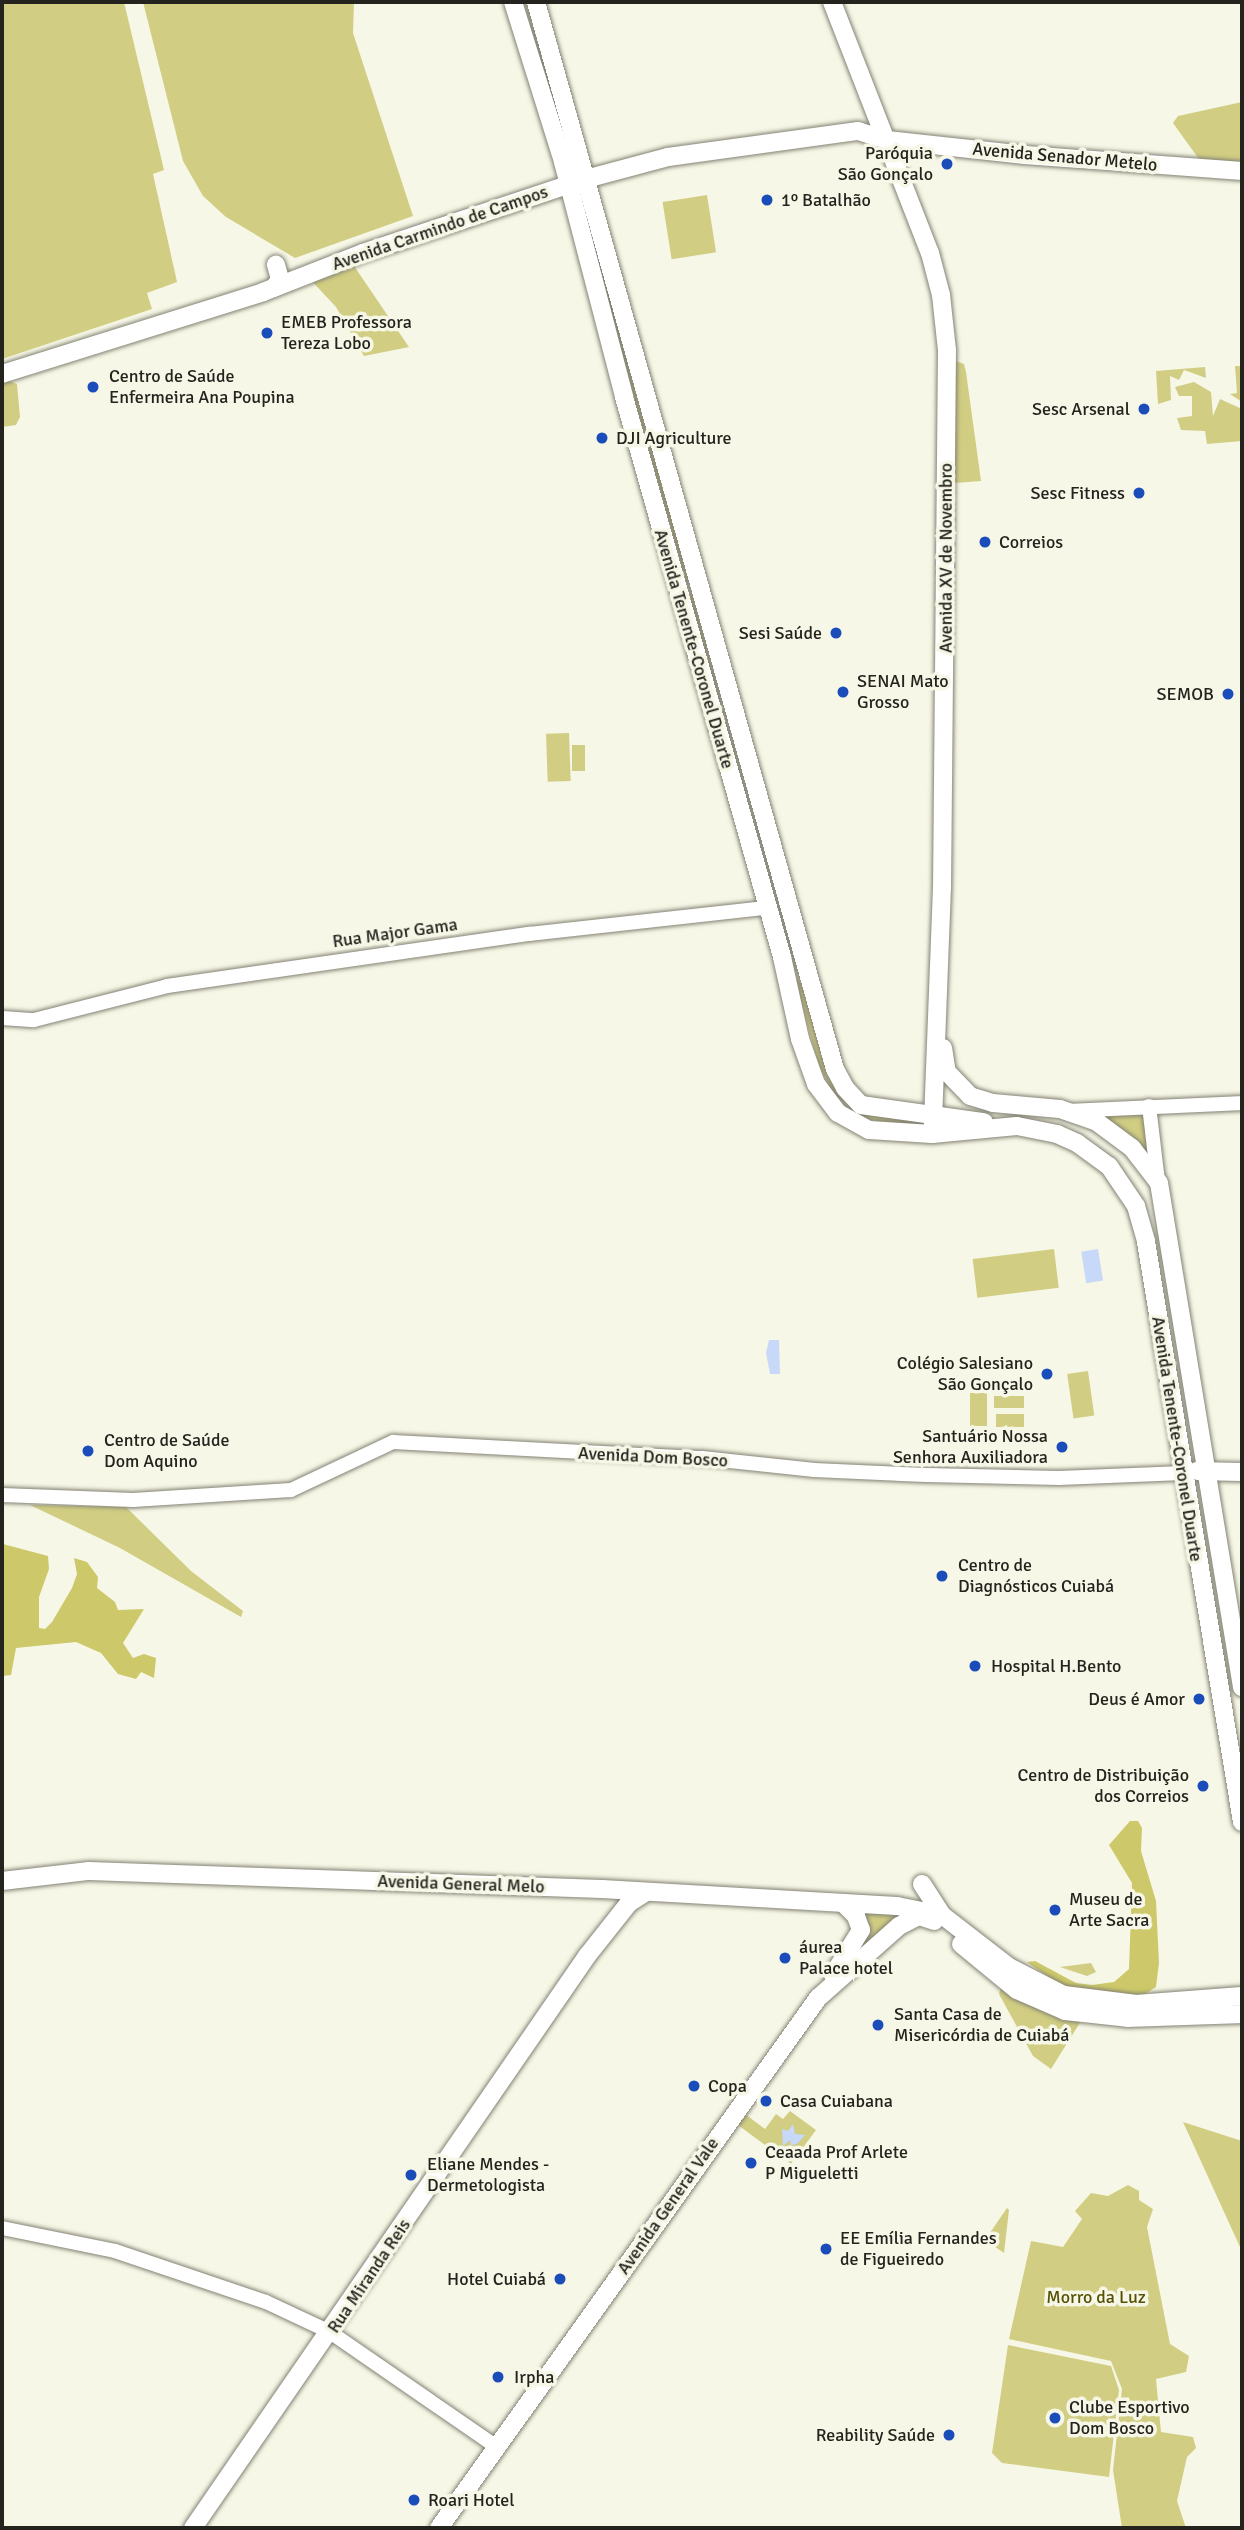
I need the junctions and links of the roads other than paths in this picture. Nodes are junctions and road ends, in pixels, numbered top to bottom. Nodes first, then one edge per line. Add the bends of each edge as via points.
1 (513, 2) edge
2 (536, 2) edge
3 (832, 2) edge
4 (870, 99) junction
5 (858, 131) junction
6 (887, 140) junction
7 (1242, 171) edge
8 (589, 178) junction
9 (568, 184) junction
10 (276, 265) dead end
11 (274, 288) junction
12 (2, 374) edge
13 (766, 908) junction
14 (782, 957) junction
15 (810, 985) junction
16 (939, 1000) junction
17 (2, 1018) edge
18 (1242, 1103) edge
19 (1149, 1106) junction
20 (1067, 1111) junction
21 (933, 1126) junction
22 (1158, 1183) junction
23 (1179, 1447) junction
24 (1242, 1472) edge
25 (1183, 1473) junction
26 (1207, 1473) junction
27 (2, 1496) edge
28 (1242, 1687) edge
29 (1242, 1822) edge
30 (2, 1881) edge
31 (922, 1884) dead end
32 (602, 1889) junction
33 (646, 1892) junction
34 (845, 1905) junction
35 (621, 1912) junction
36 (929, 1914) junction
37 (1242, 1996) edge
38 (818, 1998) junction
39 (1242, 2014) edge
40 (2, 2228) edge
41 (330, 2332) junction
42 (498, 2448) junction
43 (192, 2528) edge
44 (439, 2528) edge

1 - 9 main road, Avenida Tenente-Coronel Duarte
2 - 8 main road, Avenida Tenente-Coronel Duarte
3 - 4 main road, Avenida XV de Novembro
4 - 5 main road via 869,115
4 - 6 main road, Avenida XV de Novembro
5 - 6 main road, Avenida Carmindo de Campos
5 - 8 main road, Avenida Carmindo de Campos via 668,158
6 - 7 main road, Avenida Senador Metelo
6 - 16 main road, Avenida XV de Novembro via 942,295 947,350
8 - 9 main road, Avenida Carmindo de Campos
8 - 15 main road, Avenida Tenente-Coronel Duarte
9 - 11 main road, Avenida Carmindo de Campos
9 - 13 main road, Avenida Tenente-Coronel Duarte
10 - 11 main road via 280,279
11 - 12 main road, Avenida Carmindo de Campos
13 - 14 main road, Avenida Tenente-Coronel Duarte
13 - 17 street, Rua Major Gama via 529,934 167,986 34,1020
14 - 15 main road
14 - 21 main road, Avenida Tenente-Coronel Duarte via 807,1064 832,1108 869,1130
15 - 21 main road, Avenida Tenente-Coronel Duarte via 845,1088 862,1105
16 - 20 main road, Avenida Tenente-Coronel Duarte via 944,1062 962,1089 981,1101
16 - 21 main road, Avenida XV de Novembro
18 - 19 street
19 - 20 street
19 - 22 street, Avenida Tenente-Coronel Duarte
20 - 22 main road, Avenida Tenente-Coronel Duarte via 1097,1122 1123,1139
21 - 23 main road, Avenida Tenente-Coronel Duarte via 1017,1126 1057,1134 1093,1153 1123,1183 1136,1206 1146,1242
22 - 26 main road, Avenida Tenente-Coronel Duarte
23 - 25 main road, Avenida Tenente-Coronel Duarte
23 - 26 main road via 1194,1469
24 - 26 main road
25 - 27 street, Avenida Dom Bosco via 1059,1478 926,1475 393,1442 292,1490 133,1500
25 - 29 main road, Avenida Tenente-Coronel Duarte
26 - 28 main road, Avenida Tenente-Coronel Duarte
30 - 32 main road, Avenida General Melo via 89,1871
31 - 36 main road
32 - 33 main road, Avenida General Melo
32 - 35 main road
33 - 34 main road, Avenida General Melo
33 - 35 main road, Rua Miranda Reis
34 - 36 main road, Avenida General Melo
34 - 38 main road via 861,1930
35 - 41 main road, Rua Miranda Reis
36 - 37 main road via 1009,1967 1072,1997 1136,2004
36 - 38 main road, Avenida General Vale via 900,1926
36 - 39 main road via 1017,1990 1065,2011 1128,2018
38 - 42 main road, Avenida General Vale
40 - 41 street via 176,2268
41 - 42 street
41 - 43 main road, Rua Miranda Reis
42 - 44 main road, Avenida General Vale

